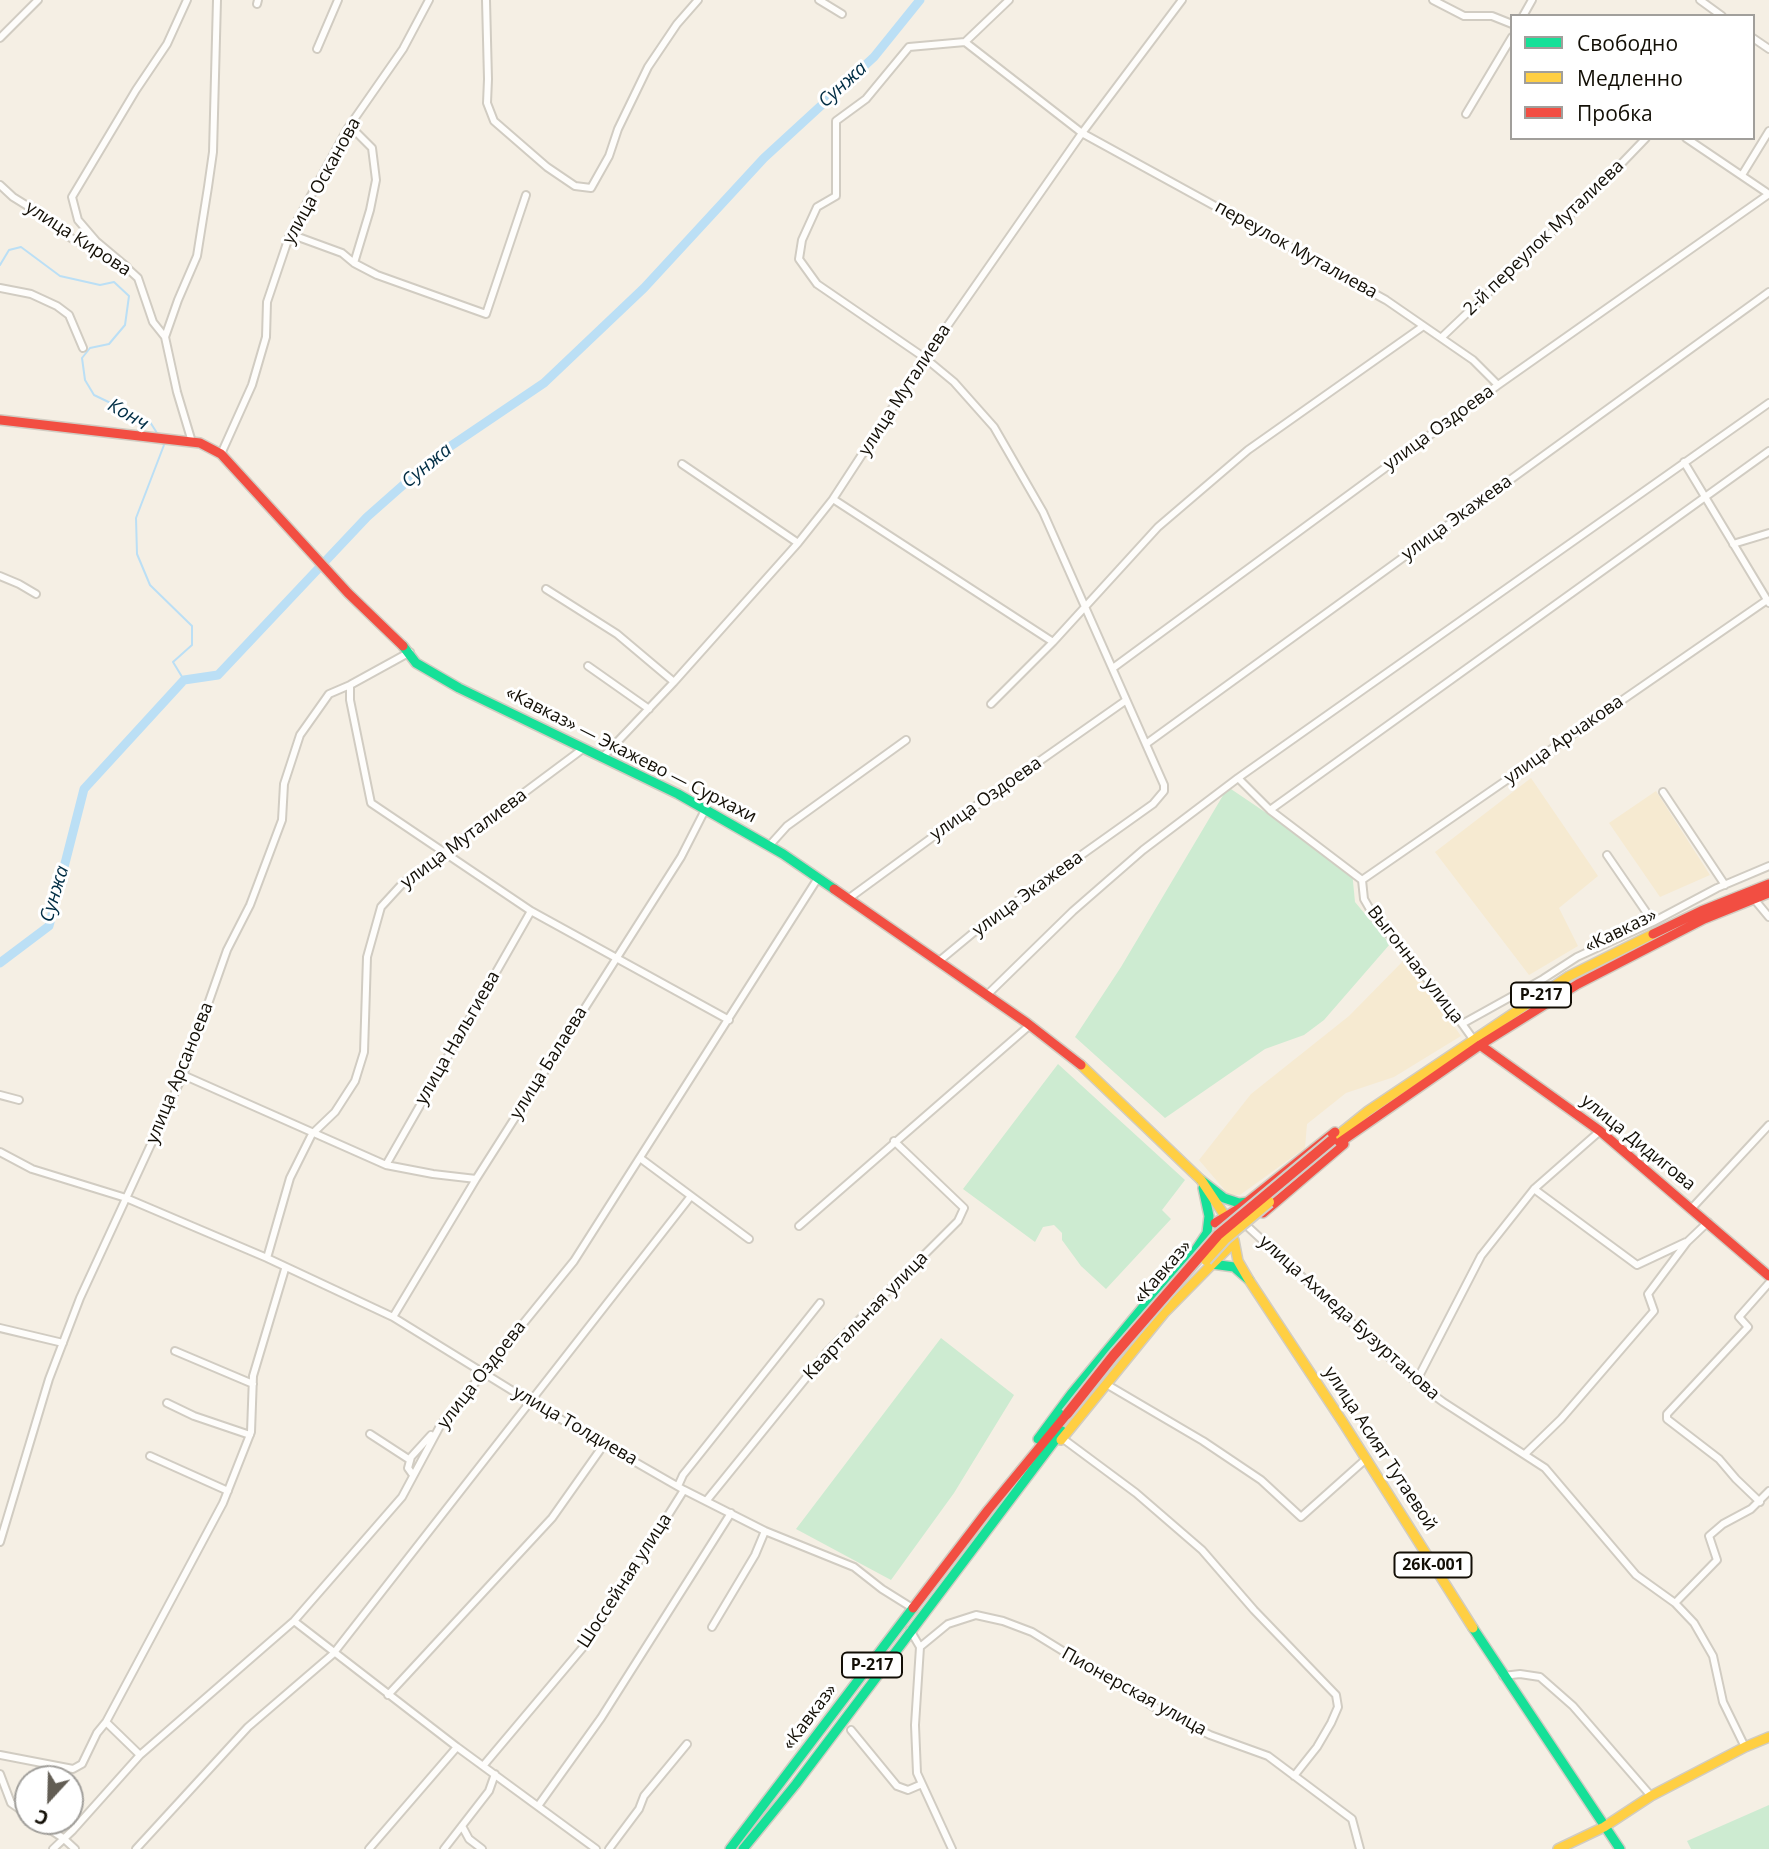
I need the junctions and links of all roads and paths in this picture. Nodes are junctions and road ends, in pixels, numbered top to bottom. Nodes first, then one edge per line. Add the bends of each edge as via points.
1 (38, 0) edge
2 (187, 0) edge
3 (217, 0) edge
4 (338, 0) edge
5 (429, 0) edge
6 (486, 0) edge
7 (698, 0) edge
8 (819, 0) edge
9 (1009, 0) edge
10 (1182, 0) edge
11 (1433, 0) edge
12 (1700, 0) edge
13 (842, 14) dead end
14 (1719, 14) edge
15 (1510, 23) edge
16 (0, 38) edge
17 (1510, 40) edge
18 (965, 42) junction
19 (317, 49) dead end
20 (1466, 114) dead end
21 (350, 126) junction
22 (1769, 131) edge
23 (1082, 132) junction
24 (1644, 140) edge
25 (1689, 140) edge
26 (1742, 175) junction
27 (0, 185) edge
28 (1769, 194) edge
29 (526, 195) dead end
30 (290, 234) junction
31 (354, 263) junction
32 (127, 267) junction
33 (0, 288) edge
34 (1769, 292) edge
35 (1422, 327) junction
36 (165, 337) junction
37 (1442, 337) junction
38 (83, 348) dead end
39 (925, 358) junction
40 (1498, 385) junction
41 (1769, 403) edge
42 (0, 420) edge
43 (192, 442) junction
44 (1769, 451) edge
45 (221, 454) junction
46 (1684, 462) junction
47 (682, 464) dead end
48 (1704, 495) junction
49 (833, 499) junction
50 (1769, 533) edge
51 (799, 543) junction
52 (1733, 544) junction
53 (0, 576) edge
54 (546, 589) dead end
55 (36, 594) dead end
56 (1768, 602) edge
57 (1084, 607) junction
58 (1053, 642) junction
59 (410, 652) junction
60 (587, 666) dead end
61 (1113, 668) junction
62 (674, 682) junction
63 (350, 685) junction
64 (1125, 701) junction
65 (991, 704) dead end
66 (649, 709) junction
67 (906, 740) dead end
68 (1146, 744) junction
69 (584, 748) junction
70 (602, 758) junction
71 (1238, 778) junction
72 (1663, 792) dead end
73 (705, 810) junction
74 (1270, 810) junction
75 (769, 846) junction
76 (443, 853) junction
77 (1607, 855) dead end
78 (1769, 866) edge
79 (818, 878) junction
80 (1362, 880) junction
81 (1769, 884) edge
82 (1725, 885) junction
83 (1769, 893) edge
84 (1754, 899) junction
85 (848, 900) junction
86 (531, 911) junction
87 (1769, 916) edge
88 (1653, 922) junction
89 (614, 959) junction
90 (938, 962) junction
91 (987, 995) junction
92 (729, 1020) junction
93 (1462, 1024) junction
94 (1030, 1025) junction
95 (1476, 1042) junction
96 (183, 1075) junction
97 (0, 1095) edge
98 (19, 1100) dead end
99 (1371, 1115) junction
100 (1769, 1125) edge
101 (1600, 1132) junction
102 (312, 1134) junction
103 (894, 1140) junction
104 (0, 1152) edge
105 (640, 1158) junction
106 (386, 1165) junction
107 (476, 1179) junction
108 (1201, 1180) junction
109 (1534, 1189) junction
110 (691, 1196) junction
111 (126, 1198) junction
112 (1248, 1202) junction
113 (1692, 1208) junction
114 (1708, 1222) junction
115 (799, 1226) dead end
116 (1247, 1226) junction
117 (1208, 1233) junction
118 (1226, 1236) junction
119 (749, 1238) dead end
120 (1687, 1242) junction
121 (267, 1258) junction
122 (1212, 1264) junction
123 (285, 1269) junction
124 (1769, 1276) edge
125 (1249, 1280) junction
126 (1769, 1283) edge
127 (820, 1303) dead end
128 (393, 1317) junction
129 (0, 1328) edge
130 (63, 1343) junction
131 (175, 1351) dead end
132 (484, 1371) junction
133 (1416, 1382) junction
134 (253, 1384) junction
135 (1106, 1384) junction
136 (529, 1401) junction
137 (167, 1403) dead end
138 (1070, 1415) junction
139 (440, 1426) junction
140 (370, 1434) dead end
141 (250, 1435) junction
142 (1062, 1438) junction
143 (605, 1443) junction
144 (1526, 1454) junction
145 (150, 1456) dead end
146 (1366, 1459) junction
147 (410, 1460) junction
148 (414, 1475) junction
149 (1012, 1480) junction
150 (681, 1488) junction
151 (228, 1491) junction
152 (1769, 1491) edge
153 (1013, 1494) junction
154 (707, 1500) junction
155 (1760, 1502) junction
156 (731, 1513) junction
157 (765, 1531) junction
158 (0, 1542) edge
159 (1675, 1603) junction
160 (914, 1609) junction
161 (294, 1621) junction
162 (712, 1628) dead end
163 (910, 1630) junction
164 (920, 1647) junction
165 (333, 1654) junction
166 (1503, 1676) junction
167 (388, 1695) junction
168 (106, 1722) junction
169 (851, 1730) dead end
170 (1769, 1737) edge
171 (687, 1744) dead end
172 (457, 1747) junction
173 (1745, 1747) junction
174 (0, 1755) edge
175 (140, 1755) junction
176 (483, 1766) junction
177 (0, 1774) edge
178 (495, 1774) junction
179 (1294, 1776) junction
180 (922, 1784) junction
181 (1651, 1796) junction
182 (14, 1805) edge
183 (538, 1806) junction
184 (462, 1826) junction
185 (1604, 1827) junction
186 (58, 1835) edge
187 (63, 1838) junction
188 (53, 1849) edge
189 (75, 1849) edge
190 (136, 1849) edge
191 (369, 1849) edge
192 (444, 1849) edge
193 (482, 1849) edge
194 (596, 1849) edge
195 (609, 1849) edge
196 (730, 1849) edge
197 (743, 1849) edge
198 (952, 1849) edge
199 (1360, 1849) edge
200 (1558, 1849) edge
201 (1620, 1849) edge

1 - 16 street
2 - 32 street via 167,44 72,197 78,220
3 - 36 street via 208,187 197,256
4 - 19 street
5 - 21 street, улица Осканова via 403,49
6 - 7 street via 487,103 494,121 547,167 575,186 591,188 648,67
8 - 13 street
9 - 18 street
10 - 23 street, улица Муталиева
11 - 15 street via 1464,16 1493,16
12 - 14 street
17 - 20 street
18 - 23 street, переулок Муталиева
18 - 39 street via 909,47 866,99 836,121 836,196 817,206 799,259 817,284
21 - 30 street, улица Осканова
21 - 31 street via 372,148 376,180
22 - 26 street
23 - 35 street, переулок Муталиева via 1386,300
23 - 39 street, улица Муталиева
24 - 37 street, 2-й переулок Муталиева
25 - 26 street
26 - 28 street
27 - 32 street, улица Кирова via 71,238
28 - 40 street, улица Оздоева
29 - 31 street via 485,314 403,286
30 - 31 street via 342,253
30 - 45 street, улица Осканова via 267,302 266,337 252,385
32 - 36 street, улица Кирова via 138,278 153,322
33 - 38 street via 57,306 69,315
34 - 68 street, улица Экажева
35 - 37 street, переулок Муталиева
35 - 57 street via 1248,450 1158,527
36 - 43 street
37 - 40 street, переулок Муталиева
39 - 49 street, улица Муталиева
39 - 57 street via 954,382 994,427 1044,512
40 - 61 street, улица Оздоева
41 - 46 street
42 - 43 main road
43 - 45 main road
44 - 48 street
45 - 59 main road, «Кавказ» — Экажево — Сурхахи via 348,593
46 - 48 street
46 - 71 street
47 - 51 street
48 - 52 street
48 - 74 street
49 - 51 street, улица Муталиева
49 - 58 street
50 - 52 street
51 - 62 street, улица Муталиева
52 - 56 street
53 - 55 street
54 - 62 street via 617,634
56 - 80 street, улица Арчакова
57 - 58 street
57 - 61 street
58 - 65 street
59 - 63 street, улица Арсаноева
59 - 69 main road, «Кавказ» — Экажево — Сурхахи via 416,663 459,688
60 - 66 street
61 - 64 street
62 - 66 street, улица Муталиева
63 - 76 street via 349,700 371,803
63 - 96 street, улица Арсаноева via 329,694 300,735 284,783 282,820 250,905 227,950
64 - 68 street
64 - 85 street, улица Оздоева
66 - 70 street, улица Муталиева
67 - 75 street via 787,826
68 - 90 street, улица Экажева via 1164,785 1153,804
69 - 70 main road, «Кавказ» — Экажево — Сурхахи
69 - 76 street, улица Муталиева
70 - 73 main road, «Кавказ» — Экажево — Сурхахи
71 - 74 street
71 - 91 street via 1143,849
72 - 82 street
73 - 75 main road, «Кавказ» — Экажево — Сурхахи
73 - 89 street, улица Балаева via 681,857
74 - 80 street
75 - 79 main road, «Кавказ» — Экажево — Сурхахи
76 - 86 street
76 - 102 street, улица Муталиева via 403,883 381,907 366,957 364,1052 355,1081 335,1112
77 - 88 street
78 - 82 street
79 - 85 main road, «Кавказ» — Экажево — Сурхахи
79 - 92 street, улица Оздоева
80 - 93 street, Выгонная улица via 1364,899 1375,918
81 - 95 main road, «Кавказ» / Р-217 via 1701,911 1570,976
82 - 88 street
83 - 84 main road, «Кавказ» / Р-217
84 - 87 street
84 - 95 main road, «Кавказ» / Р-217 via 1650,945
85 - 90 main road, «Кавказ» — Экажево — Сурхахи
86 - 89 street
86 - 106 street, улица Нальгиева
88 - 93 street via 1577,957
89 - 92 street
89 - 107 street, улица Балаева
90 - 91 main road, «Кавказ» — Экажево — Сурхахи
91 - 94 main road, «Кавказ» — Экажево — Сурхахи
92 - 105 street, улица Оздоева
93 - 95 street, Выгонная улица
94 - 103 street
94 - 108 main road, «Кавказ» — Экажево — Сурхахи via 1088,1071
95 - 99 main road, «Кавказ» / Р-217
95 - 101 main road, улица Дидигова
96 - 102 street
96 - 111 street, улица Арсаноева
97 - 98 street
99 - 112 main road via 1328,1136
99 - 116 main road, «Кавказ» / Р-217
99 - 138 main road, «Кавказ» / Р-217, bridge via 1225,1239
100 - 113 street
101 - 109 street
101 - 113 main road, улица Дидигова
102 - 106 street
102 - 121 street, улица Муталиева via 290,1178
103 - 115 street
103 - 154 street, Квартальная улица via 964,1208 958,1221 827,1352
104 - 111 street, улица Толдиева via 32,1169
105 - 110 street
105 - 132 street, улица Оздоева via 574,1261
106 - 107 street
107 - 128 street, улица Балаева
108 - 112 main road via 1224,1198
108 - 117 main road
108 - 118 main road
109 - 120 street via 1637,1265
109 - 133 street via 1481,1256
110 - 119 street
110 - 136 street
111 - 121 street, улица Толдиева
111 - 130 street, улица Арсаноева
112 - 118 main road
113 - 114 main road, улица Дидигова
114 - 120 street
114 - 124 main road, улица Дидигова
116 - 118 main road, «Кавказ» / Р-217
116 - 133 street, улица Ахмеда Бузуртанова
117 - 118 main road
117 - 118 main road via 1209,1242
117 - 149 main road via 1072,1393
118 - 122 main road
118 - 125 main road
118 - 125 main road, улица Асият Тутаевой
120 - 144 street via 1648,1294 1654,1311
121 - 123 street, улица Толдиева
122 - 125 main road via 1234,1268
122 - 135 main road, Р-217
123 - 128 street, улица Толдиева
123 - 134 street
125 - 146 main road, улица Асият Тутаевой / 26К-001
126 - 155 street via 1739,1317 1748,1327 1667,1413 1667,1419 1719,1459
127 - 150 street, Шоссейная улица via 683,1475
128 - 132 street, улица Толдиева
129 - 130 street
130 - 158 street, улица Арсаноева
131 - 134 street
132 - 136 street, улица Толдиева
132 - 139 street, улица Оздоева
133 - 144 street, улица Ахмеда Бузуртанова
134 - 141 street
135 - 142 main road, Р-217
135 - 146 street via 1261,1480 1301,1517
136 - 143 street, улица Толдиева
136 - 165 street
137 - 141 street
138 - 149 main road, «Кавказ» / Р-217
138 - 153 main road, «Кавказ» / Р-217
139 - 147 street
139 - 148 street, улица Оздоева
140 - 147 street
141 - 151 street
142 - 153 main road, Р-217
142 - 179 street via 1202,1550 1336,1695 1338,1707 1331,1724
143 - 150 street, улица Толдиева
143 - 167 street via 552,1518
144 - 159 street, улица Ахмеда Бузуртанова via 1545,1468 1636,1575
145 - 151 street
146 - 166 main road, улица Асият Тутаевой / 26К-001
147 - 148 street via 408,1468
148 - 161 street, улица Оздоева via 402,1497
149 - 160 main road, «Кавказ» / Р-217
150 - 154 street, улица Толдиева
150 - 176 street, Шоссейная улица via 590,1639
151 - 168 street
152 - 155 street
153 - 163 main road, «Кавказ» / Р-217
154 - 156 street, улица Толдиева
155 - 159 street via 1709,1536 1717,1560
156 - 157 street, улица Толдиева
156 - 183 street via 601,1718
157 - 160 street, улица Толдиева via 854,1567
157 - 162 street
159 - 173 street, улица Ахмеда Бузуртанова via 1694,1623 1713,1656 1723,1702
160 - 196 main road, «Кавказ» / Р-217
161 - 165 street
161 - 175 street, улица Оздоева
163 - 164 street
163 - 197 main road, «Кавказ» / Р-217
164 - 179 street, Пионерская улица via 948,1624 976,1615 1003,1621 1031,1632 1152,1706 1210,1735 1268,1756
164 - 180 street via 915,1725 916,1773
165 - 167 street
165 - 190 street via 248,1727
166 - 181 street via 1540,1677 1573,1706
166 - 185 main road, улица Асият Тутаевой / 26К-001
167 - 172 street
168 - 174 street via 82,1764 73,1769
168 - 175 street
169 - 180 street via 897,1786 908,1790
170 - 173 main road
171 - 195 street via 644,1796
172 - 176 street
172 - 191 street
173 - 181 main road
175 - 187 street, улица Оздоева
176 - 178 street
177 - 182 street
178 - 183 street
178 - 184 street via 489,1791
179 - 199 street, Пионерская улица via 1352,1819
180 - 198 street
181 - 185 main road
183 - 194 street
184 - 192 street
184 - 193 street
185 - 200 main road
185 - 201 main road, улица Асият Тутаевой / 26К-001
186 - 187 street
187 - 188 street, улица Оздоева
187 - 189 street

